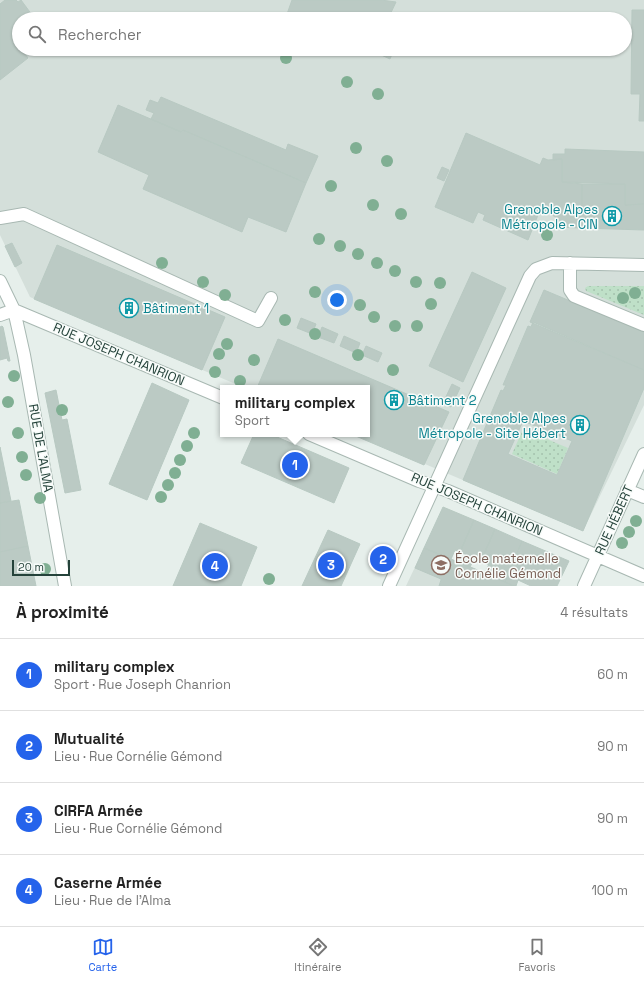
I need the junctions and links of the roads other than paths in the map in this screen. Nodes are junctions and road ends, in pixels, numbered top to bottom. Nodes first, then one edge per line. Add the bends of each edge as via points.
1 (0, 218) edge
2 (570, 263) junction
3 (644, 265) edge
4 (0, 281) edge
5 (272, 298) dead end
6 (14, 310) junction
7 (0, 314) edge
8 (644, 325) edge
9 (220, 397) edge
10 (316, 437) edge
11 (644, 454) edge
12 (435, 486) junction
13 (627, 490) junction
14 (644, 498) edge
15 (598, 556) junction
16 (644, 576) edge
17 (64, 586) edge
18 (389, 586) edge
19 (584, 586) edge

1 - 5 street via 24,214 258,321
2 - 3 street
2 - 8 street via 570,290 574,296
2 - 12 street via 552,263 536,268 530,276
4 - 6 street, RUE DE L'ALMA
6 - 7 street
6 - 9 street, RUE JOSEPH CHANRION
6 - 17 street, RUE DE L'ALMA
10 - 12 street, RUE JOSEPH CHANRION
11 - 13 street, RUE HÉBERT
12 - 15 street, RUE JOSEPH CHANRION
12 - 18 street
13 - 14 street
13 - 15 street, RUE HÉBERT
15 - 16 street, RUE JOSEPH CHANRION
15 - 19 street, RUE HÉBERT

